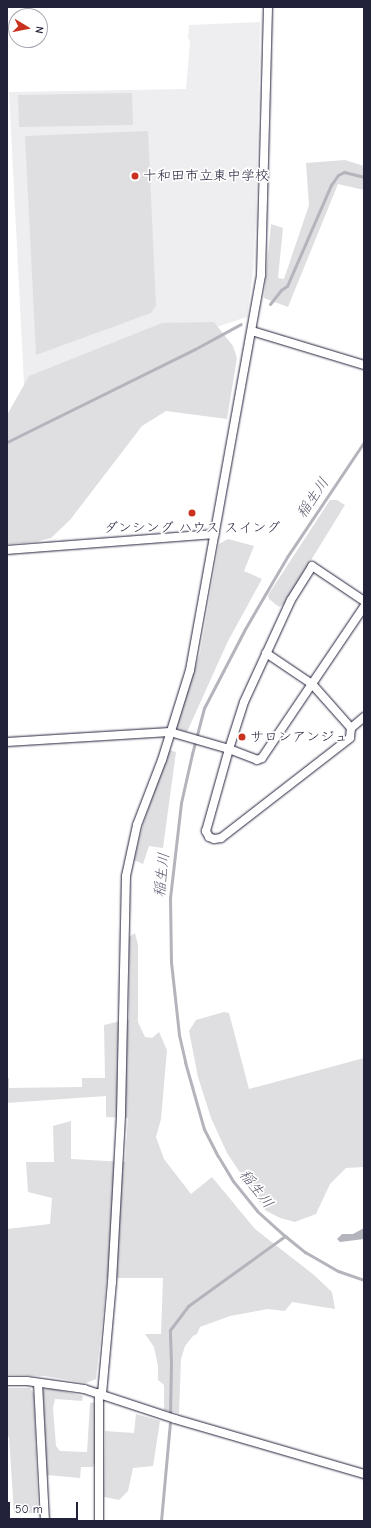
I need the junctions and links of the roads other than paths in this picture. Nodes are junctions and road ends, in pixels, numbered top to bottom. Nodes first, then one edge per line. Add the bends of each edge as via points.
1 (268, 7) edge
2 (252, 331) junction
3 (364, 365) edge
4 (214, 534) junction
5 (7, 550) edge
6 (364, 601) edge
7 (364, 607) edge
8 (266, 653) junction
9 (312, 684) junction
10 (364, 717) edge
11 (351, 728) junction
12 (170, 732) junction
13 (7, 742) edge
14 (228, 749) junction
15 (7, 1381) edge
16 (38, 1383) junction
17 (101, 1394) junction
18 (364, 1474) edge
19 (45, 1521) edge
20 (99, 1521) edge

1 - 2 street via 263,253
2 - 3 street
2 - 4 street
4 - 5 street
4 - 12 street via 190,670
6 - 8 street via 312,566 291,600
7 - 9 street
8 - 9 street
8 - 14 street via 244,702
9 - 11 street
9 - 14 street via 262,758 257,760
10 - 11 street
11 - 14 street via 350,738 221,838 214,839 206,832
12 - 13 street
12 - 14 street
12 - 17 street via 137,825 126,876 121,1114 112,1282
15 - 16 street
16 - 17 street
16 - 19 street
17 - 18 street via 136,1408
17 - 20 street

